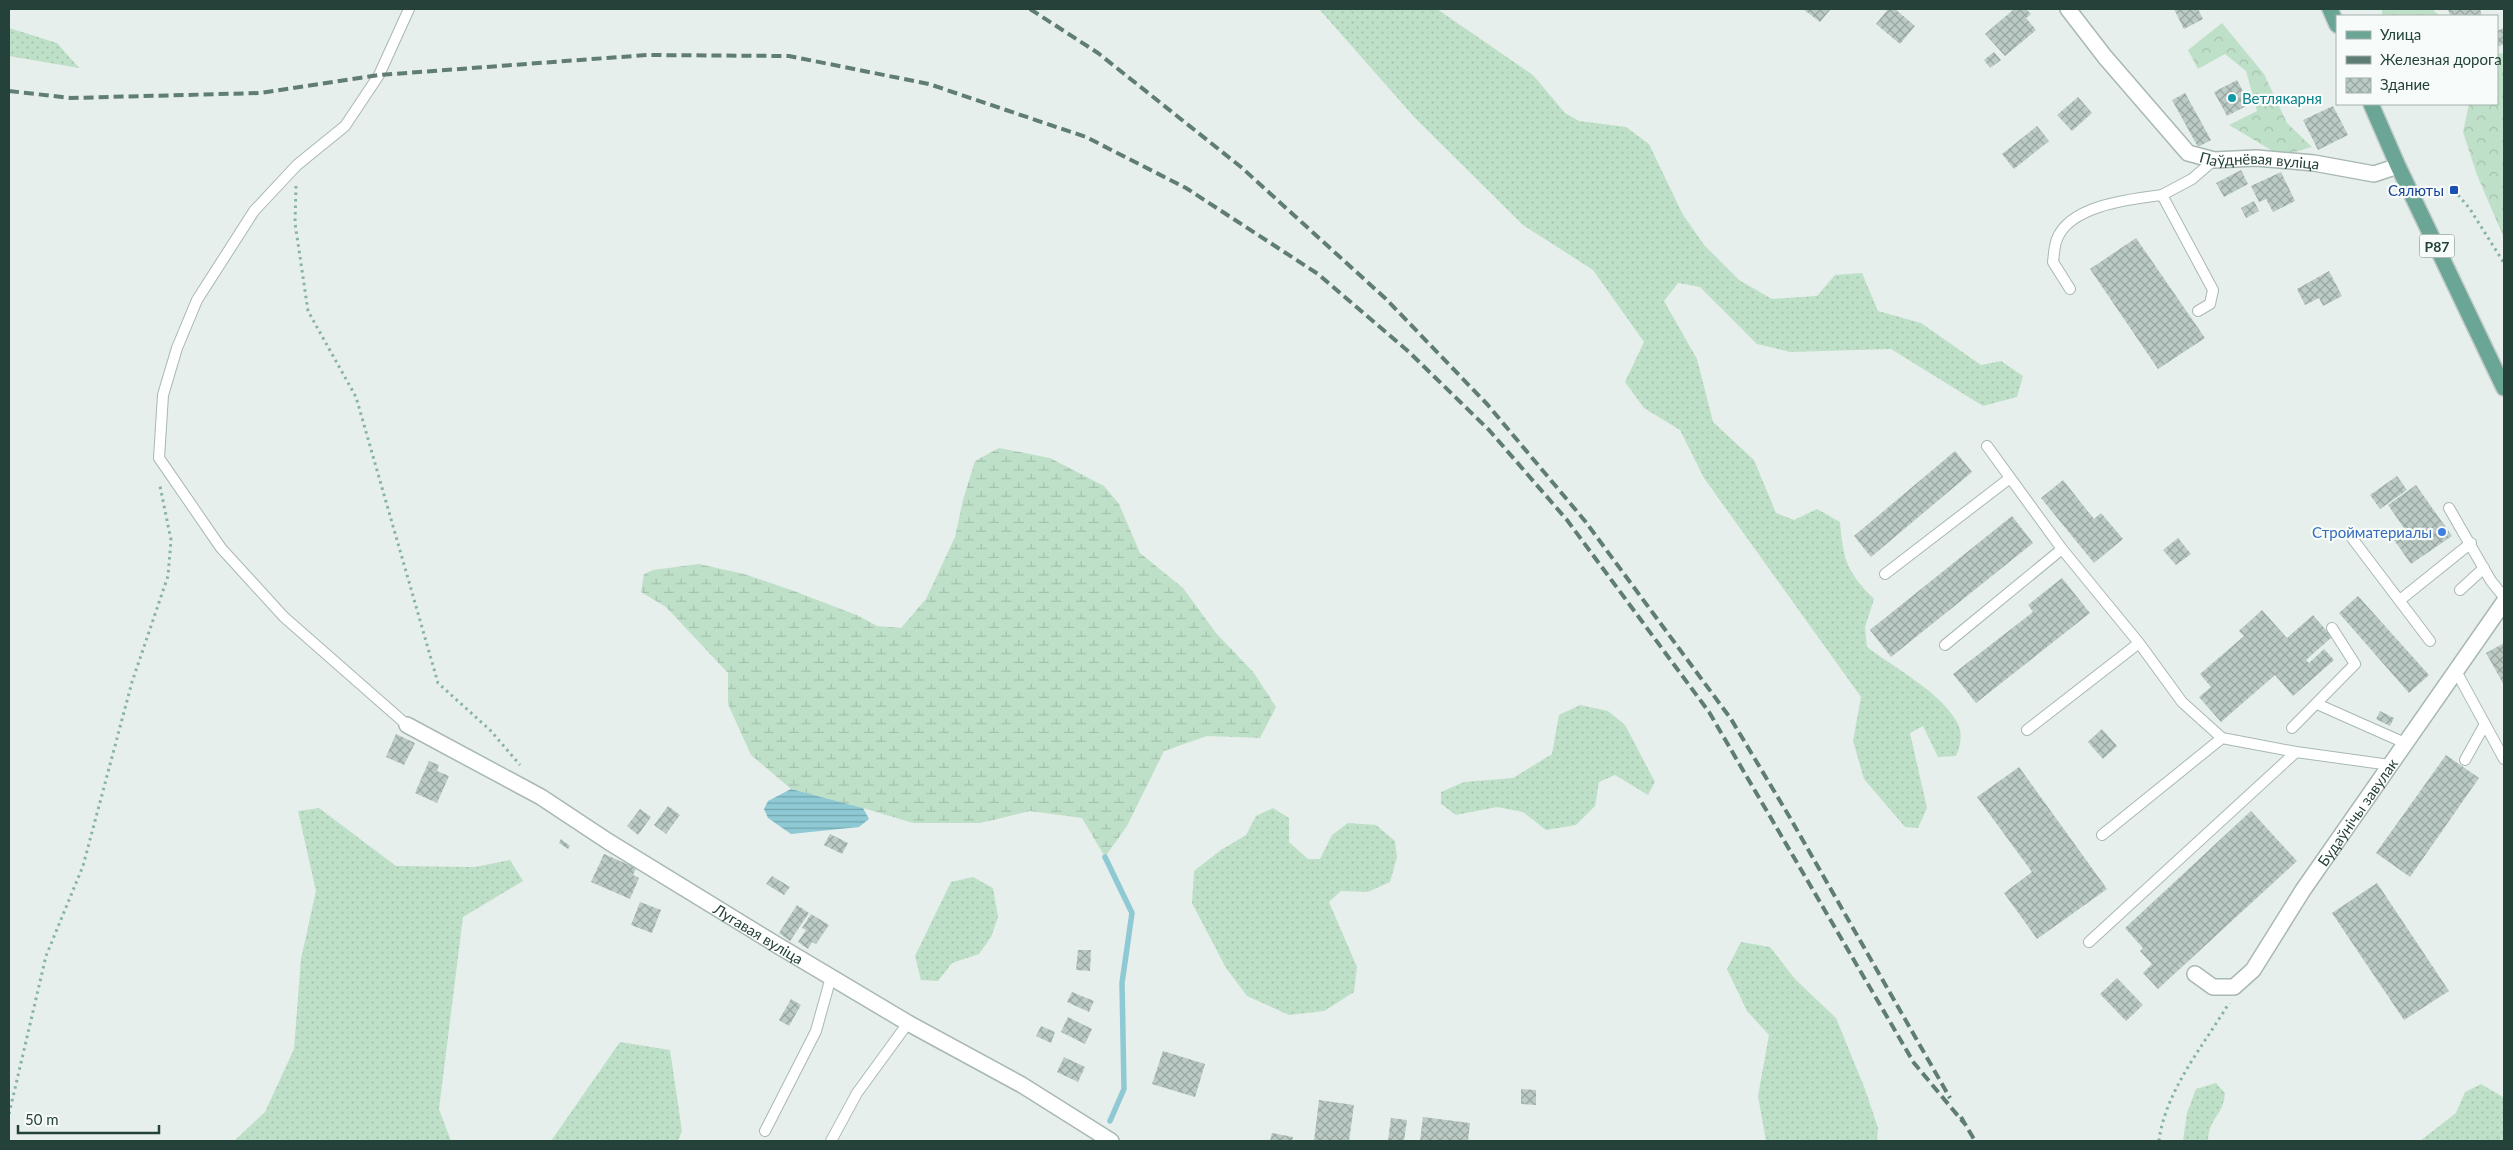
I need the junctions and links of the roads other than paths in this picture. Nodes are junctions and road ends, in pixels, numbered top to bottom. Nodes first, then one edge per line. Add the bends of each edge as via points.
1 (409, 9) edge
2 (2068, 9) edge
3 (2330, 9) edge
4 (2336, 23) edge
5 (2371, 105) edge
6 (2214, 160) junction
7 (2398, 166) junction
8 (2162, 195) junction
9 (2070, 288) dead end
10 (2198, 311) dead end
11 (2504, 388) edge
12 (1986, 446) dead end
13 (2010, 478) junction
14 (2449, 508) dead end
15 (2352, 538) dead end
16 (2471, 543) junction
17 (2062, 549) junction
18 (2484, 568) junction
19 (1885, 574) dead end
20 (2460, 590) dead end
21 (2504, 597) edge
22 (2400, 600) junction
23 (2504, 602) edge
24 (2332, 628) dead end
25 (2430, 642) dead end
26 (2139, 643) junction
27 (1945, 645) dead end
28 (2456, 671) junction
29 (2318, 704) junction
30 (2485, 724) junction
31 (407, 725) joint
32 (2292, 728) dead end
33 (2027, 730) dead end
34 (2222, 738) junction
35 (2405, 743) junction
36 (2296, 752) junction
37 (2504, 759) edge
38 (2465, 760) dead end
39 (2390, 765) junction
40 (2102, 834) dead end
41 (2089, 942) dead end
42 (2195, 974) dead end
43 (831, 977) junction
44 (908, 1023) junction
45 (765, 1131) dead end
46 (831, 1141) edge
47 (1111, 1141) edge

1 - 31 lane via 380,75 345,126 297,165 254,211 197,300 177,348 163,395 159,458 220,548 284,617
2 - 6 street, Паўднёвая вуліца via 2188,153
3 - 4 main road
5 - 7 main road, Р87
6 - 7 street, Паўднёвая вуліца via 2256,158 2314,163 2374,174
6 - 8 lane via 2192,179
7 - 11 main road, Р87
8 - 9 lane via 2107,203 2067,223 2057,239 2053,262
8 - 10 lane via 2213,290 2210,304
12 - 13 lane
13 - 17 lane
13 - 19 lane
14 - 16 lane
15 - 22 lane
16 - 18 lane
16 - 22 lane
17 - 26 lane
17 - 27 lane
18 - 20 lane
18 - 21 lane
22 - 25 lane
23 - 28 street, Будаўнічы завулак
24 - 29 lane via 2356,664
26 - 33 lane
26 - 34 lane via 2182,702
28 - 30 lane
28 - 35 street, Будаўнічы завулак
29 - 32 lane
29 - 35 lane
30 - 37 lane
30 - 38 lane
31 - 43 street, Лугавая вуліца via 541,797
34 - 36 lane
34 - 40 lane
35 - 39 street, Будаўнічы завулак
36 - 39 lane
36 - 41 lane
39 - 42 street, Будаўнічы завулак via 2303,890 2253,970 2234,987 2213,987
43 - 44 street, Лугавая вуліца
43 - 45 lane via 816,1031
44 - 46 lane via 857,1093
44 - 47 street, Лугавая вуліца via 1022,1085

